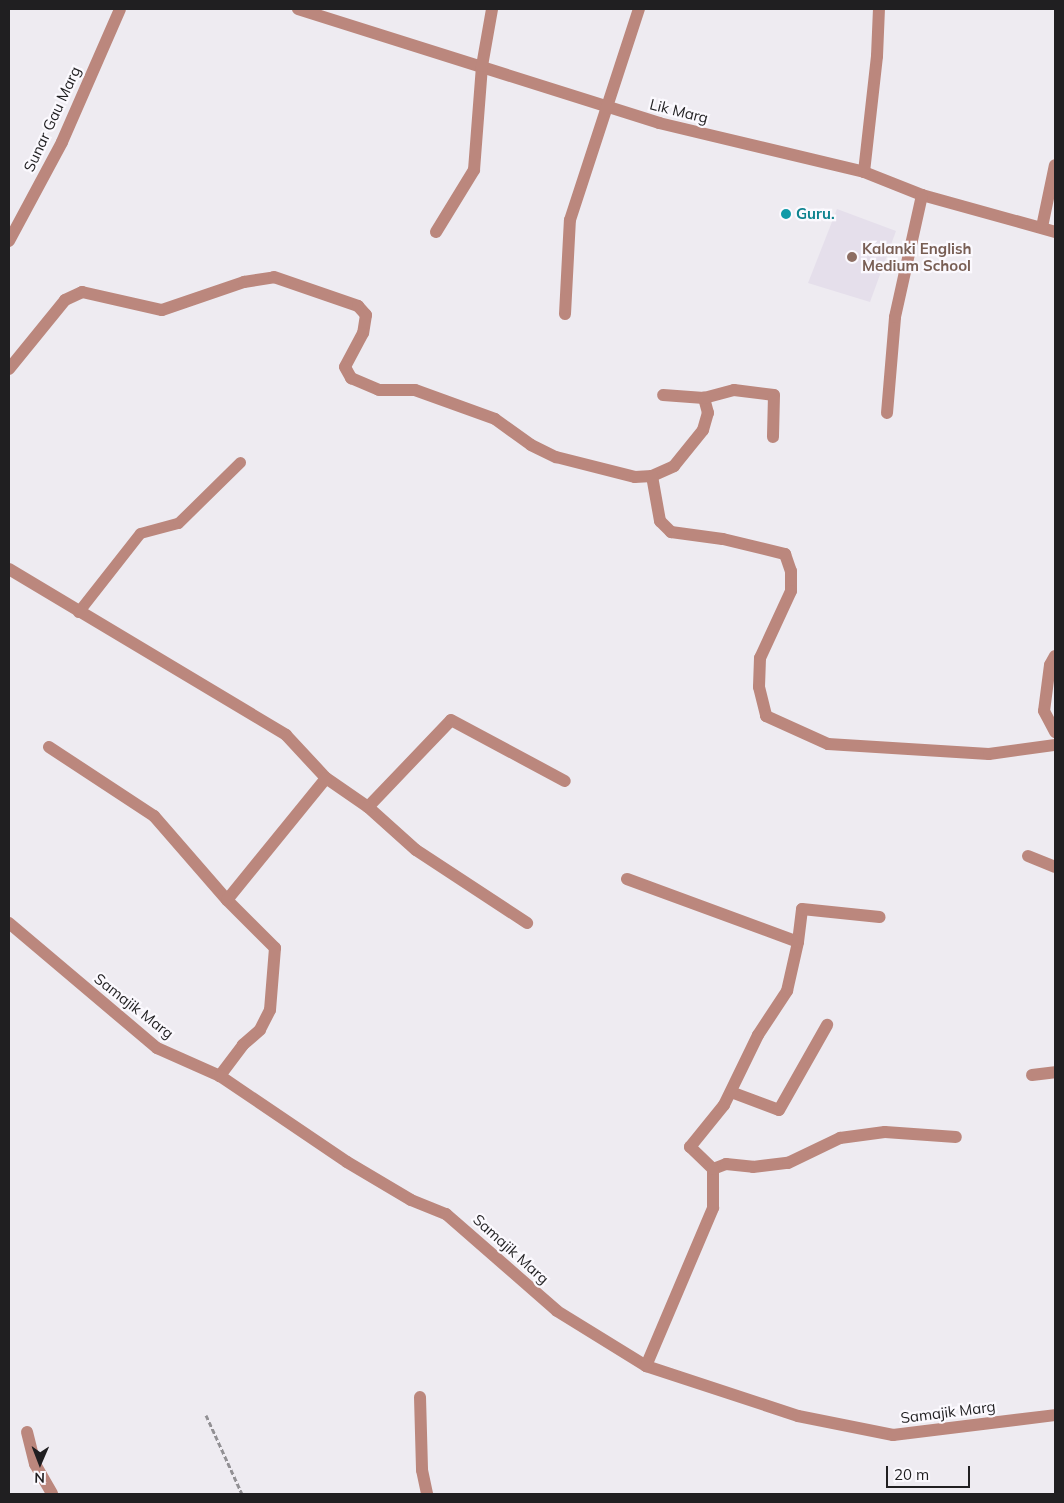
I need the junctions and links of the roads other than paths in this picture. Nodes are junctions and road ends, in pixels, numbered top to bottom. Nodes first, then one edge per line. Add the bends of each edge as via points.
1 (120, 9) edge
2 (298, 9) edge
3 (492, 9) edge
4 (639, 9) edge
5 (879, 9) edge
6 (482, 66) junction
7 (606, 107) junction
8 (1055, 166) edge
9 (864, 172) junction
10 (922, 195) junction
11 (1042, 227) junction
12 (436, 232) dead end
13 (1055, 232) edge
14 (9, 241) edge
15 (565, 314) dead end
16 (9, 369) edge
17 (663, 395) dead end
18 (704, 398) junction
19 (887, 413) dead end
20 (773, 437) dead end
21 (240, 462) dead end
22 (652, 476) junction
23 (9, 569) edge
24 (78, 612) junction
25 (1055, 656) edge
26 (1055, 732) edge
27 (1055, 745) edge
28 (48, 747) dead end
29 (326, 778) junction
30 (565, 781) dead end
31 (368, 807) junction
32 (1028, 856) dead end
33 (1055, 867) edge
34 (627, 879) dead end
35 (227, 900) junction
36 (880, 917) dead end
37 (9, 923) edge
38 (527, 923) dead end
39 (798, 942) junction
40 (827, 1025) dead end
41 (1055, 1072) edge
42 (1032, 1075) dead end
43 (220, 1076) junction
44 (731, 1092) junction
45 (956, 1137) dead end
46 (713, 1169) junction
47 (646, 1366) junction
48 (420, 1397) dead end
49 (1055, 1415) edge
50 (27, 1432) dead end
51 (52, 1494) edge
52 (427, 1494) edge

1 - 14 street, Sunar Gau Marg via 62,142
2 - 6 street, Lik Marg
3 - 6 street
4 - 7 street
5 - 9 street via 878,56
6 - 7 street, Lik Marg
6 - 12 street via 474,170
7 - 9 street, Lik Marg via 659,124
7 - 15 street via 570,220
8 - 11 street
9 - 10 street, Lik Marg
10 - 11 street, Lik Marg
10 - 19 street via 895,317
11 - 13 street, Lik Marg
16 - 22 street via 65,300 82,292 162,310 244,282 274,277 358,306 366,315 362,333 349,354 346,367 351,378 379,390 415,390 495,419 531,446 556,457 635,477
17 - 18 street
18 - 20 street via 734,390 774,395
18 - 22 street via 708,413 702,430 674,466
21 - 24 lane via 178,523 140,533
22 - 27 street via 653,492 664,528 785,554 791,571 791,591 760,658 759,687 766,716 828,744 989,754
23 - 24 street
24 - 29 street via 286,735
25 - 26 street via 1050,665 1044,711
28 - 35 street via 154,816
29 - 31 street
29 - 35 street
30 - 31 street via 451,720
31 - 38 street via 416,850
32 - 33 street
34 - 39 street
35 - 43 street via 275,948 270,1010 260,1030
36 - 39 street via 802,909
37 - 43 street, Samajik Marg via 157,1048
39 - 44 street via 787,991 758,1035
40 - 44 street via 779,1110
41 - 42 street
43 - 47 street, Samajik Marg via 347,1162 411,1200 446,1214 557,1311
44 - 46 street via 690,1147
45 - 46 street via 885,1132 840,1138 788,1163 753,1167 726,1164
46 - 47 street via 713,1208
47 - 49 street, Samajik Marg via 798,1416 893,1435
48 - 52 street via 422,1470
50 - 51 street via 35,1464

